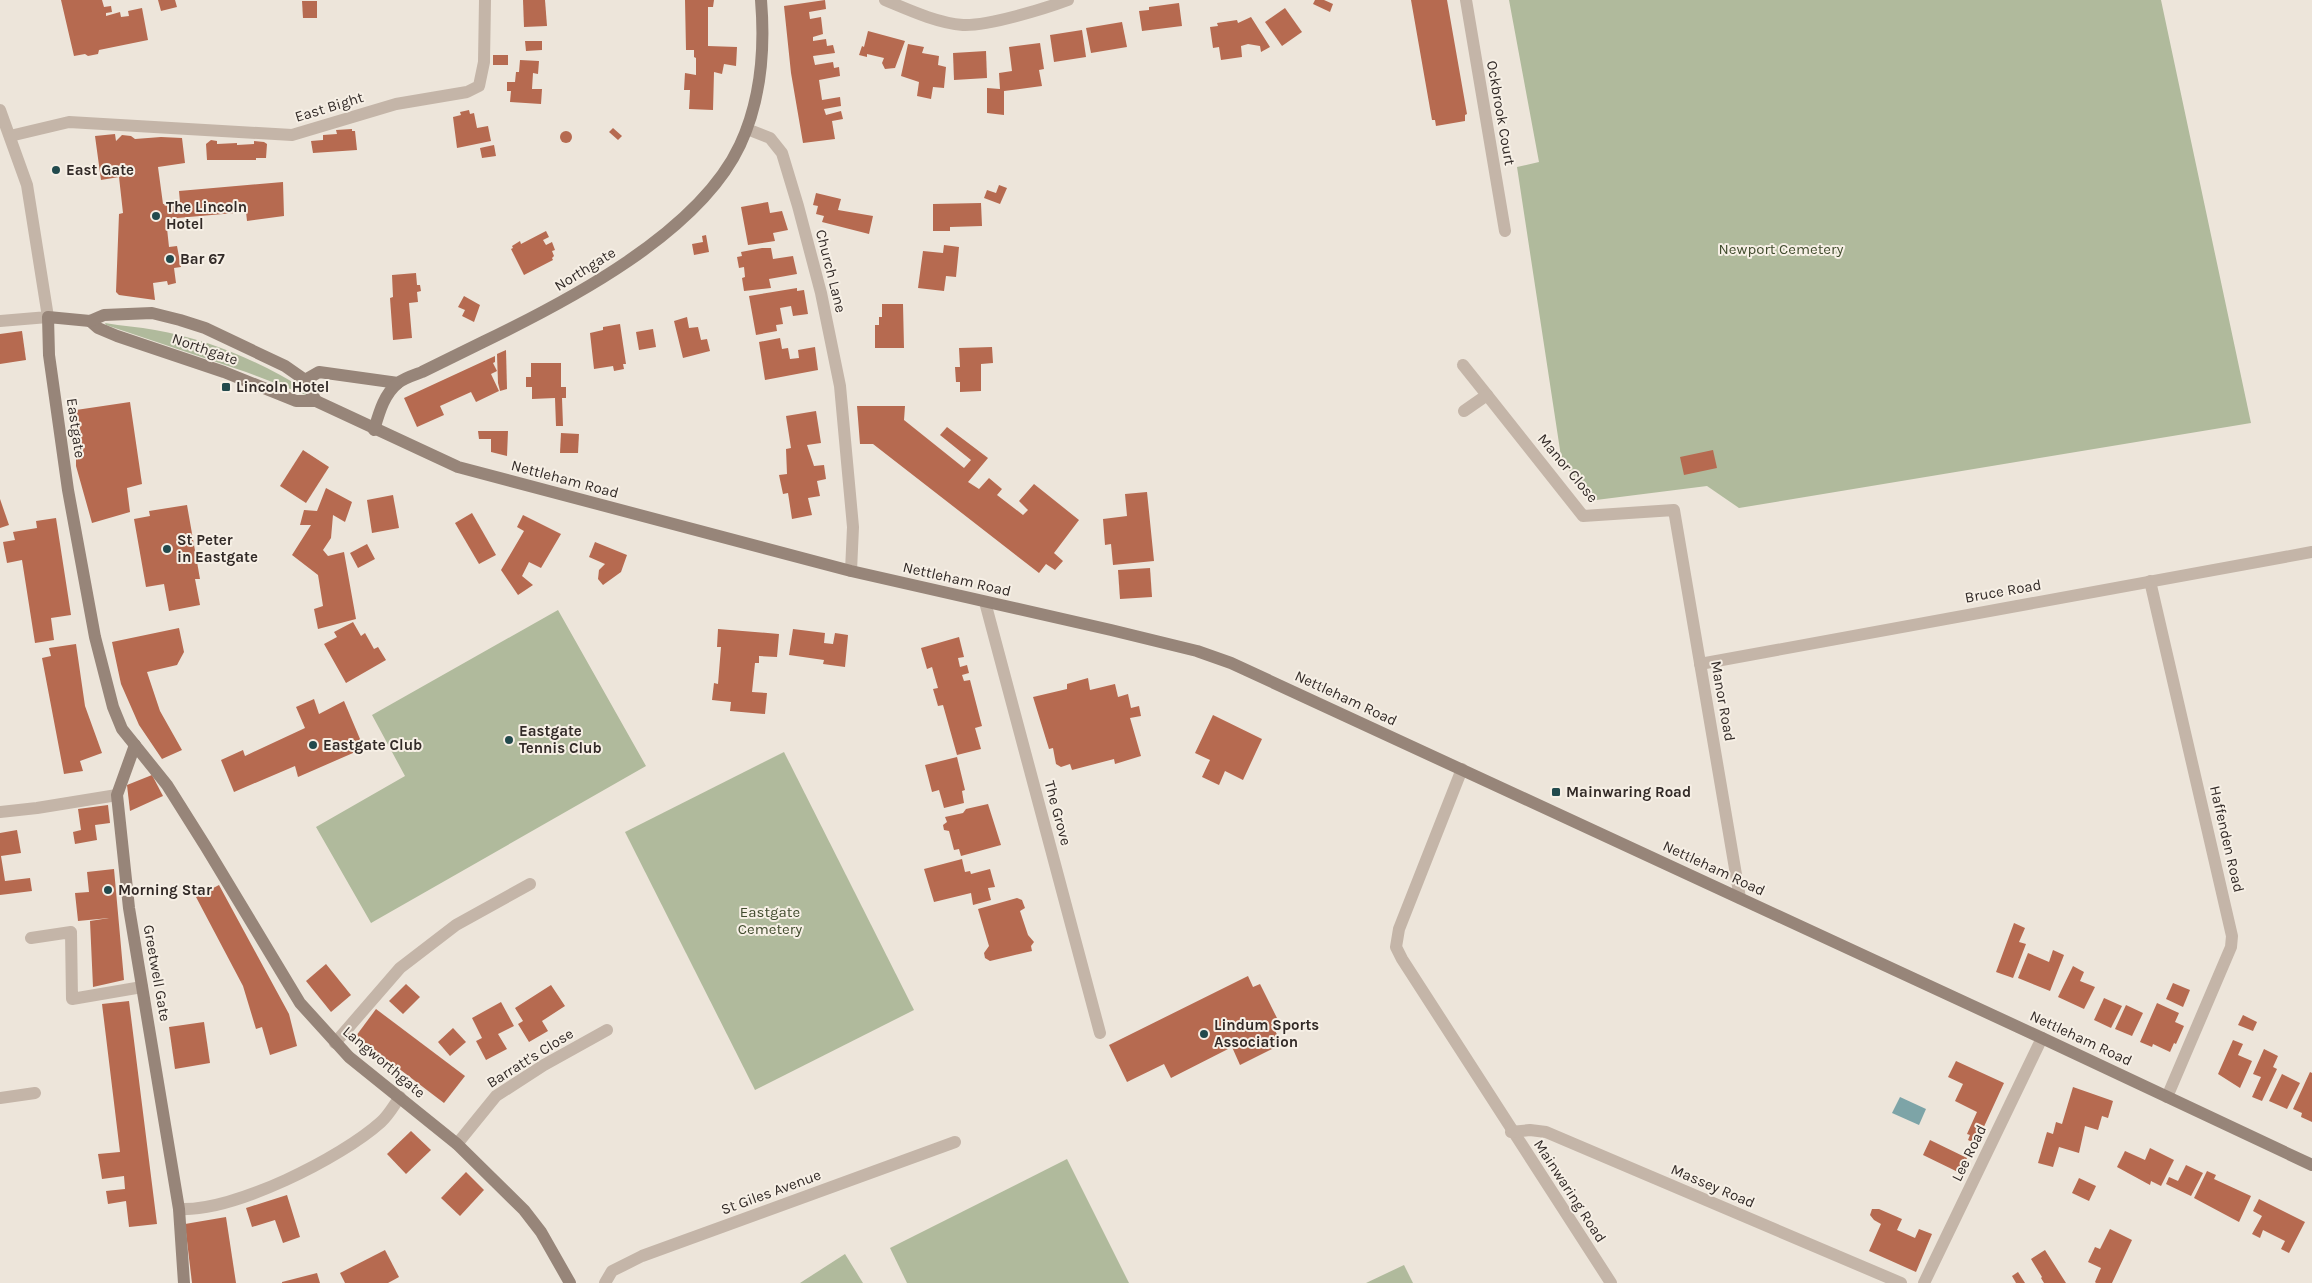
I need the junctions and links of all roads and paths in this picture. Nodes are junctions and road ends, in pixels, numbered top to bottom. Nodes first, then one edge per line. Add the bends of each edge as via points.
1 (484, 0) edge
2 (761, 0) edge
3 (885, 0) edge
4 (1068, 0) edge
5 (1466, 0) edge
6 (0, 110) edge
7 (747, 129) junction
8 (10, 136) junction
9 (1505, 231) dead end
10 (48, 317) junction
11 (0, 321) edge
12 (90, 321) junction
13 (1464, 365) dead end
14 (305, 380) junction
15 (398, 383) junction
16 (1487, 395) junction
17 (316, 400) junction
18 (1464, 411) dead end
19 (374, 430) junction
20 (1674, 510) joint
21 (2312, 552) edge
22 (851, 571) junction
23 (2150, 581) junction
24 (985, 602) junction
25 (1700, 664) junction
26 (135, 745) junction
27 (1462, 769) junction
28 (117, 794) junction
29 (0, 812) edge
30 (530, 884) dead end
31 (1740, 898) junction
32 (31, 938) dead end
33 (142, 987) junction
34 (607, 1030) dead end
35 (1100, 1034) dead end
36 (2042, 1038) junction
37 (335, 1043) junction
38 (35, 1093) dead end
39 (400, 1097) junction
40 (2167, 1097) junction
41 (0, 1098) edge
42 (1511, 1132) junction
43 (955, 1142) dead end
44 (457, 1144) junction
45 (2312, 1165) edge
46 (179, 1209) junction
47 (184, 1283) edge
48 (570, 1283) edge
49 (605, 1283) edge
50 (1610, 1283) edge
51 (1901, 1283) edge
52 (1924, 1283) edge

1 - 8 street, East Bight via 484,62 479,86 467,92 396,104 292,135 70,122
2 - 7 street via 762,67
3 - 4 street via 962,25 985,23
5 - 9 street, Ockbrook Court
6 - 8 street, Eastgate
7 - 15 street, Northgate via 730,163 712,187 688,213 628,262 545,312
7 - 22 street, Church Lane via 770,138 782,153 821,293 840,386 853,527
8 - 10 street, Eastgate via 27,185
10 - 11 street
10 - 12 street, Northgate
10 - 26 street, Eastgate via 49,355 68,490 95,637 113,707 122,729
12 - 14 street, Northgate via 104,315 152,314 180,320 254,351
12 - 17 street, Northgate via 117,336 224,372 296,401
13 - 16 street
14 - 15 street via 318,372
14 - 17 street, Northgate
15 - 19 street, Northgate via 380,408
16 - 18 street
16 - 20 street, Manor Close via 1583,516
17 - 19 street, Nettleham Road
19 - 22 street, Nettleham Road via 458,467
20 - 25 street, Manor Road
21 - 23 street, Bruce Road
22 - 24 street, Nettleham Road
23 - 25 street, Bruce Road
23 - 40 street, Haffenden Road via 2232,936 2231,946
24 - 27 street, Nettleham Road via 1197,651
24 - 35 street, The Grove
25 - 31 street, Manor Road
26 - 28 street, Greetwell Gate
26 - 37 street, Langworthgate via 161,777 201,839 300,1003
27 - 31 street, Nettleham Road
27 - 42 street, Mainwaring Road via 1399,929 1396,947
28 - 29 street
28 - 33 street, Greetwell Gate via 129,908
30 - 37 street via 456,925 407,962 389,978
31 - 36 street, Nettleham Road
32 - 33 street via 71,932 72,999
33 - 46 street, Greetwell Gate
34 - 44 street, Barratt's Close via 496,1096
36 - 40 street, Nettleham Road
36 - 52 street, Lee Road
37 - 39 street, Langworthgate
38 - 41 street
39 - 44 street, Langworthgate
39 - 46 street via 373,1128 308,1170 235,1198 198,1209
40 - 45 street, Nettleham Road
42 - 50 street, Mainwaring Road
42 - 51 street, Massey Road via 1546,1132
43 - 49 street, St Giles Avenue via 642,1256 612,1271
44 - 48 street, Langworthgate via 524,1210
46 - 47 street, Greetwell Gate

